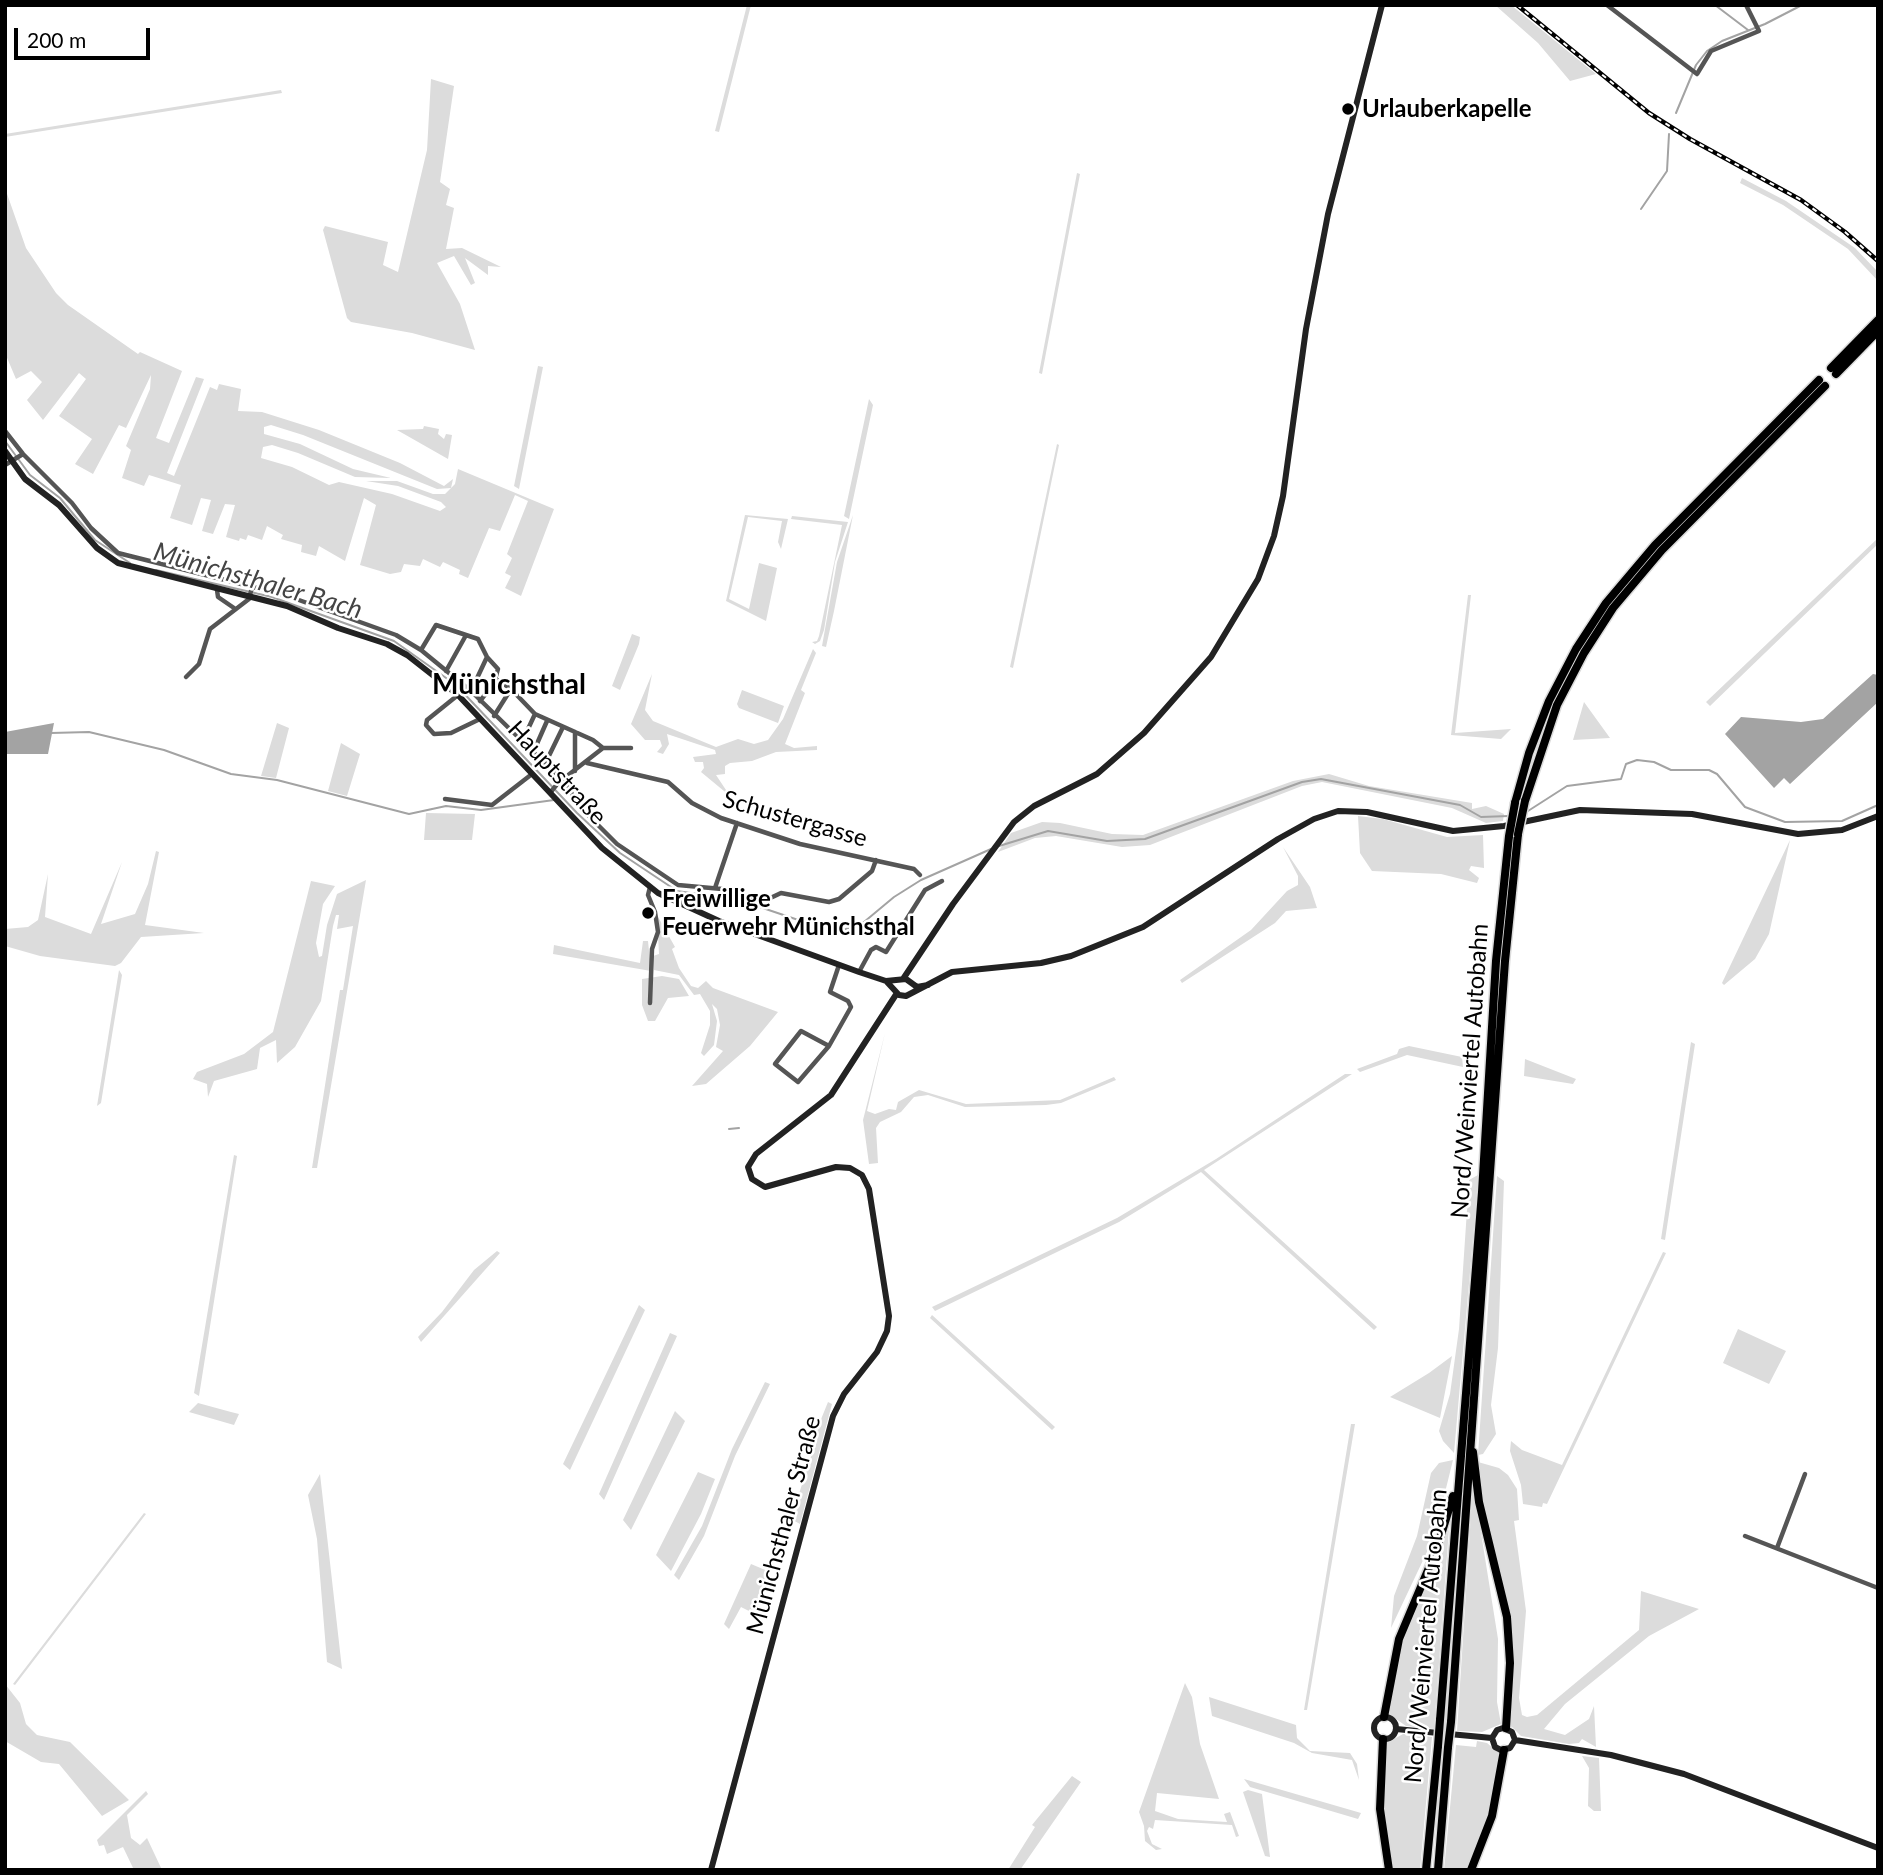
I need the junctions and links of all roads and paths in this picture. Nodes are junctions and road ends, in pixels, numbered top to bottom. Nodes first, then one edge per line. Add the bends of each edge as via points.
1 (1382, 5) edge
2 (1607, 5) edge
3 (1746, 5) edge
4 (1878, 320) edge
5 (1878, 331) edge
6 (1822, 383) dead end
7 (5, 431) edge
8 (5, 451) edge
9 (22, 455) junction
10 (10, 463) edge
11 (252, 588) junction
12 (217, 590) junction
13 (250, 597) junction
14 (234, 608) junction
15 (465, 636) junction
16 (410, 650) junction
17 (421, 650) junction
18 (487, 657) junction
19 (446, 671) junction
20 (187, 677) dead end
21 (496, 678) junction
22 (512, 689) junction
23 (471, 691) junction
24 (458, 695) junction
25 (480, 701) junction
26 (535, 714) junction
27 (494, 716) junction
28 (480, 719) junction
29 (547, 721) junction
30 (563, 727) junction
31 (575, 732) junction
32 (521, 744) junction
33 (603, 748) junction
34 (631, 748) dead end
35 (532, 755) junction
36 (587, 763) junction
37 (544, 766) junction
38 (575, 771) junction
39 (532, 774) junction
40 (559, 782) junction
41 (553, 796) junction
42 (445, 799) dead end
43 (1878, 816) edge
44 (737, 823) junction
45 (1514, 835) junction
46 (876, 860) junction
47 (920, 875) dead end
48 (942, 881) dead end
49 (650, 887) junction
50 (715, 888) junction
51 (839, 965) junction
52 (912, 968) junction
53 (859, 972) junction
54 (911, 984) junction
55 (898, 985) junction
56 (928, 985) junction
57 (906, 995) junction
58 (650, 1003) dead end
59 (890, 1004) junction
60 (829, 1046) junction
61 (1471, 1428) junction
62 (1805, 1474) dead end
63 (1458, 1480) junction
64 (1745, 1536) dead end
65 (1777, 1548) junction
66 (1878, 1588) edge
67 (1384, 1717) junction
68 (1506, 1728) junction
69 (1396, 1729) junction
70 (1492, 1738) junction
71 (1382, 1739) junction
72 (1515, 1740) junction
73 (1504, 1750) junction
74 (1878, 1847) edge
75 (711, 1870) edge
76 (1389, 1870) edge
77 (1426, 1870) edge
78 (1438, 1870) edge
79 (1471, 1870) edge

1 - 52 street, Münichsthaler Straße via 1328,214 1306,329 1283,496 1262,568 1211,657 1159,717 1097,774 1027,811 996,844
2 - 3 street via 1694,72 1711,51 1757,28
4 - 5 highway via 1834,371
6 - 45 highway, Nord/Weinviertel Autobahn, bridge via 1662,550 1613,608 1557,705 1520,802
7 - 9 street, Hauptstraße
8 - 10 street, Hauptstraße
9 - 10 street
9 - 11 street, Hauptstraße via 118,554
10 - 12 street, Hauptstraße via 113,561
11 - 13 street
11 - 16 street, Hauptstraße via 396,635
12 - 13 street, Hauptstraße
12 - 14 street via 218,597
13 - 14 street
13 - 16 street, Hauptstraße
14 - 20 street via 210,629 198,664
15 - 17 street via 436,625
15 - 18 street via 478,639
15 - 19 street
16 - 17 street, Hauptstraße
16 - 24 street, Hauptstraße
17 - 19 street, Hauptstraße
18 - 21 street via 498,669
18 - 23 street
19 - 23 street, Hauptstraße
21 - 22 street
21 - 25 street
22 - 26 street
22 - 27 street
23 - 25 street, Hauptstraße
24 - 28 street, Hauptstraße
24 - 28 street via 427,720 434,734 451,733
25 - 27 street, Hauptstraße
26 - 29 street
26 - 32 street
27 - 32 street, Hauptstraße
28 - 39 street, Hauptstraße
29 - 30 street
29 - 35 street
30 - 31 street
30 - 37 street
31 - 33 street
31 - 38 street
32 - 35 street, Hauptstraße
33 - 34 street
33 - 36 street
35 - 37 street, Hauptstraße
36 - 38 street
36 - 44 street, Schustergasse via 668,782 705,811
37 - 40 street, Hauptstraße
38 - 40 street
39 - 41 street, Hauptstraße
39 - 42 street via 492,805
40 - 41 street
40 - 50 street, Hauptstraße via 591,819 642,863 678,885
41 - 49 street, Hauptstraße via 602,848
43 - 56 street, Münichsthaler Straße via 1842,830 1798,834 1715,816 1580,810 1453,831 1367,812 1338,811 1290,832 1131,933 1062,959 952,972
44 - 46 street, Schustergasse via 800,844
44 - 50 street
45 - 61 highway, Nord/Weinviertel Autobahn
45 - 63 highway, Nord/Weinviertel Autobahn via 1496,961
46 - 47 street, Schustergasse via 914,869
46 - 50 street, Hauptstraße via 872,871 829,902 781,893 764,901
48 - 53 street via 925,890 886,951 871,950
49 - 51 street, Hauptstraße via 719,921
49 - 58 street via 658,932 652,949
51 - 53 street, Hauptstraße
51 - 60 street via 830,992 848,1000 851,1007
52 - 54 street
52 - 55 street, Münichsthaler Straße
53 - 55 street, Hauptstraße
54 - 55 street
54 - 56 street
54 - 57 street
55 - 57 street
55 - 59 street, Münichsthaler Straße
56 - 57 street, Münichsthaler Straße
57 - 59 street, Münichsthaler Straße
59 - 75 street, Münichsthaler Straße via 831,1095 756,1154 748,1167 752,1179 765,1187 836,1167 862,1175 869,1189 888,1324 877,1352 835,1410
60 - 60 street via 801,1031 775,1063 798,1082
61 - 68 highway via 1479,1502 1507,1617
61 - 78 highway, Nord/Weinviertel Autobahn, bridge
62 - 65 street
63 - 67 highway via 1436,1552 1399,1639
63 - 77 highway, Nord/Weinviertel Autobahn, bridge
64 - 65 street
65 - 66 street
67 - 69 street via 1392,1719
67 - 71 street via 1374,1727
68 - 70 street via 1497,1730
68 - 72 street
69 - 70 street
69 - 71 street
70 - 73 street via 1495,1747
71 - 76 highway via 1380,1809
72 - 73 street
72 - 74 street via 1611,1755 1684,1774
73 - 79 highway via 1492,1816

